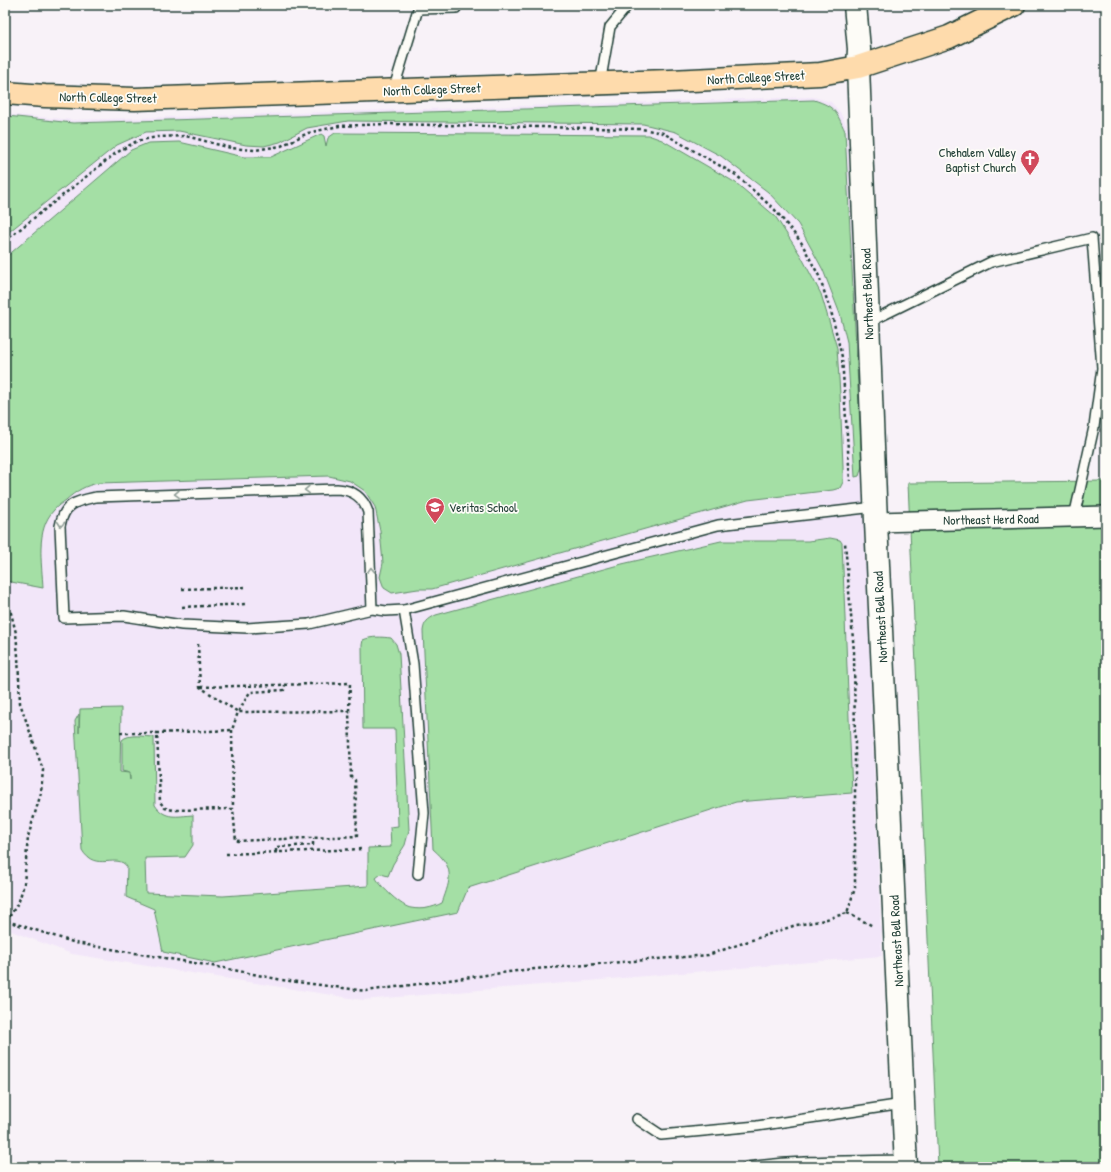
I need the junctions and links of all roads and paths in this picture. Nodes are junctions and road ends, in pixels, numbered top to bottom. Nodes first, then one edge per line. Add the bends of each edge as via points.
1 (457, 5) edge
2 (628, 5) edge
3 (855, 5) edge
4 (1014, 5) edge
5 (858, 67) junction
6 (600, 84) junction
7 (393, 90) junction
8 (5, 93) edge
9 (5, 241) edge
10 (868, 323) junction
11 (850, 481) dead end
12 (875, 514) junction
13 (1106, 516) edge
14 (1074, 517) junction
15 (845, 542) dead end
16 (246, 587) dead end
17 (182, 589) dead end
18 (247, 604) dead end
19 (182, 607) dead end
20 (372, 609) junction
21 (5, 610) edge
22 (404, 610) junction
23 (198, 644) dead end
24 (285, 685) junction
25 (200, 687) junction
26 (349, 711) junction
27 (238, 712) junction
28 (232, 730) junction
29 (120, 733) dead end
30 (157, 733) junction
31 (233, 809) junction
32 (313, 838) junction
33 (363, 849) dead end
34 (276, 852) junction
35 (226, 854) dead end
36 (418, 874) dead end
37 (6, 922) edge
38 (903, 1104) junction
39 (637, 1119) dead end
40 (906, 1164) edge
41 (747, 1167) edge

1 - 7 lane via 456,8 418,9
2 - 6 lane via 610,27
3 - 5 main road, Northeast Bell Road
4 - 5 main road, North College Street via 949,37
5 - 6 main road, North College Street via 820,74
5 - 10 main road, Northeast Bell Road
6 - 7 main road, North College Street
7 - 8 main road, North College Street via 134,99
9 - 11 path via 116,153 137,141 157,137 186,136 231,148 255,150 281,146 308,133 339,126 386,124 642,129 664,133 736,175 775,210 801,242 819,276 842,357
10 - 12 main road, Northeast Bell Road
10 - 14 lane via 991,262 1092,238 1102,368 1094,427
12 - 14 street, Northeast Herd Road
12 - 22 lane via 718,525
12 - 38 main road, Northeast Bell Road
13 - 14 street, Northeast Herd Road
15 - 37 path via 854,652 855,741 855,888 847,913 796,925 708,955 524,970 366,991 282,980 76,943
16 - 17 path
18 - 19 path
20 -> 20 lane via 368,512 366,504 354,492 346,490 96,497 72,504 62,517 60,526 64,618 124,616 182,626 247,628 309,624
20 - 22 lane
21 - 37 path via 11,613 16,633 20,703 43,770 41,793 28,837 24,884 19,901
22 - 36 lane via 413,664 424,813
23 - 25 path
24 - 25 path
24 - 26 path via 350,683
24 - 27 path via 284,690 250,692
25 - 27 path
26 - 27 path
26 - 32 path via 351,777 355,780 356,836
27 - 28 path
28 - 30 path
28 - 31 path
29 - 30 path
30 - 31 path via 160,802 164,808
31 - 32 path via 236,841
32 - 34 path via 313,845 276,847
33 - 34 path
34 - 35 path
38 - 39 lane via 757,1126 662,1135
38 - 40 main road, Northeast Bell Road
40 - 41 lane via 837,1161

